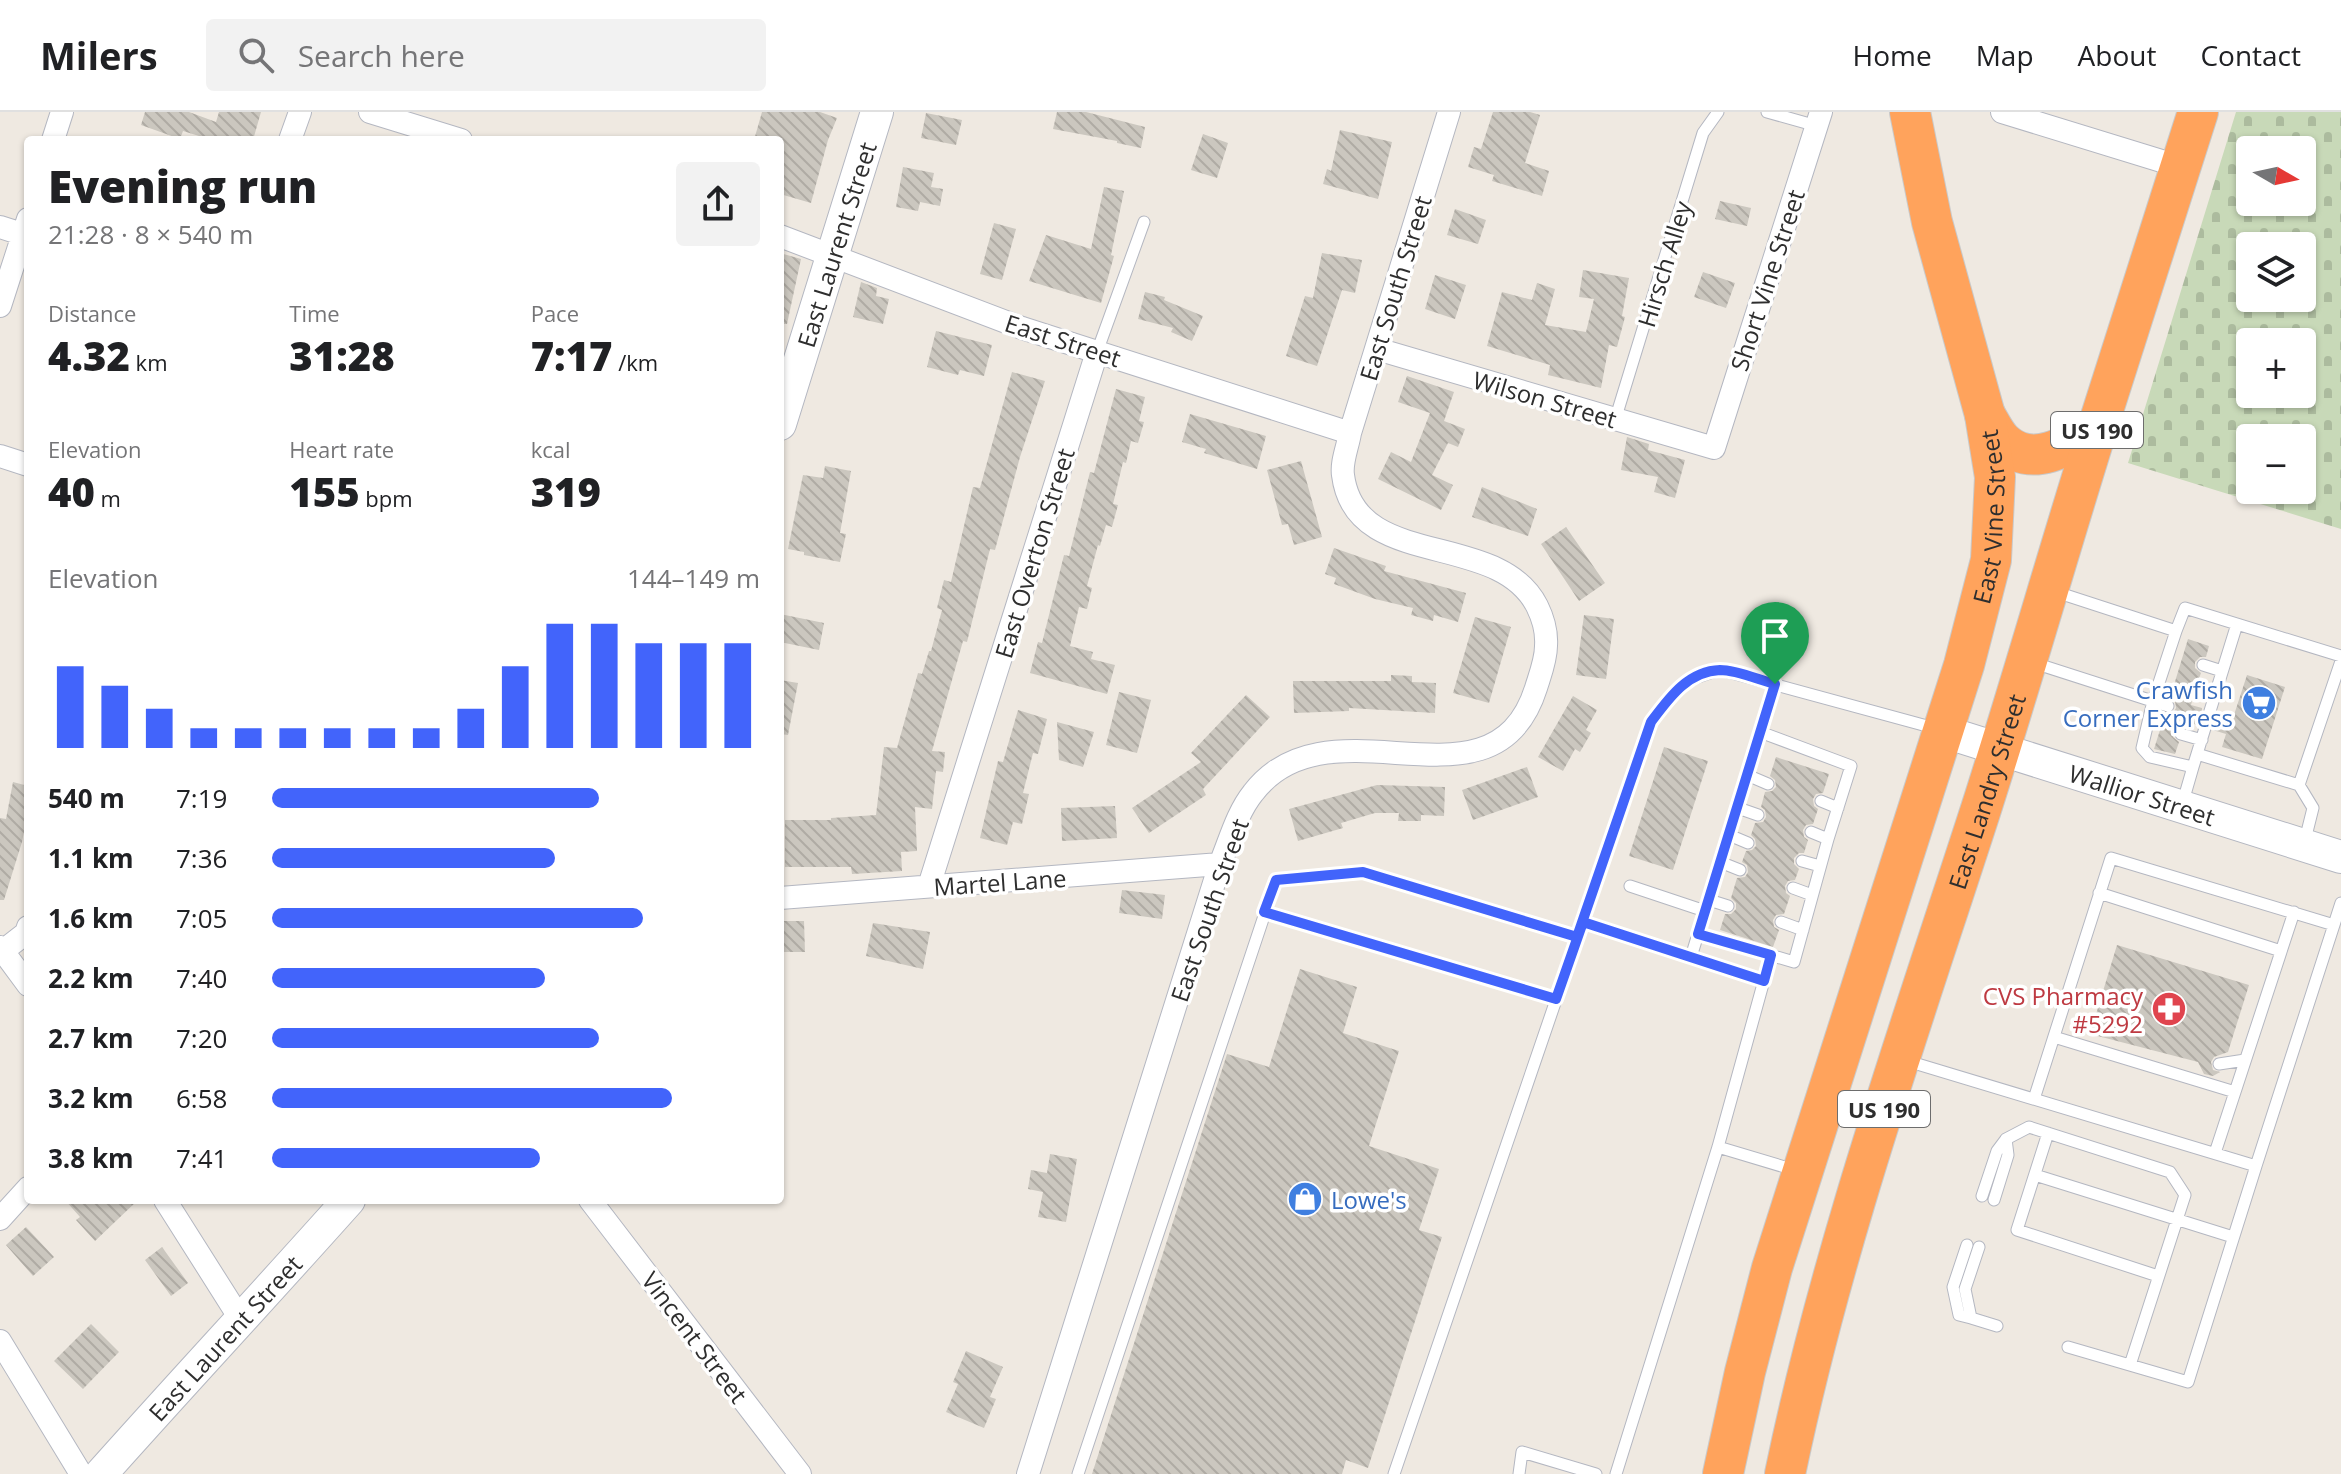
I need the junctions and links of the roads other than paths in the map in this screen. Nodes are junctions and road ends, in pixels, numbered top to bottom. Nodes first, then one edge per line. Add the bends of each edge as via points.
1 (62, 112) edge
2 (300, 112) edge
3 (370, 112) edge
4 (877, 112) edge
5 (1449, 112) edge
6 (1718, 112) edge
7 (1767, 112) edge
8 (1910, 112) edge
9 (2002, 112) edge
10 (2198, 112) edge
11 (1819, 119) edge
12 (54, 136) edge
13 (291, 136) edge
14 (448, 136) edge
15 (2181, 167) junction
16 (1144, 222) dead end
17 (0, 227) edge
18 (24, 230) edge
19 (24, 236) edge
20 (784, 238) edge
21 (832, 256) junction
22 (0, 306) edge
23 (1377, 349) junction
24 (1097, 352) junction
25 (784, 411) edge
26 (1985, 415) junction
27 (1615, 420) junction
28 (2098, 426) junction
29 (1350, 433) junction
30 (1714, 448) joint
31 (0, 456) edge
32 (24, 464) edge
33 (2049, 589) junction
34 (2237, 624) junction
35 (2176, 631) junction
36 (2168, 654) junction
37 (2341, 658) edge
38 (2182, 659) dead end
39 (2027, 661) junction
40 (2203, 665) dead end
41 (2222, 671) junction
42 (2160, 678) junction
43 (2175, 683) dead end
44 (1775, 684) junction
45 (2196, 689) dead end
46 (2215, 696) junction
47 (2153, 701) junction
48 (2168, 706) dead end
49 (2210, 711) dead end
50 (2147, 725) junction
51 (2161, 728) dead end
52 (1942, 731) junction
53 (1760, 732) junction
54 (2181, 734) dead end
55 (2000, 749) junction
56 (2197, 754) junction
57 (2193, 767) junction
58 (1747, 775) junction
59 (1768, 784) dead end
60 (2299, 785) junction
61 (1821, 801) dead end
62 (2182, 807) junction
63 (1738, 808) junction
64 (1838, 808) junction
65 (1758, 815) dead end
66 (1811, 832) dead end
67 (1729, 835) junction
68 (1828, 839) junction
69 (1748, 843) dead end
70 (2303, 845) junction
71 (2341, 857) edge
72 (1802, 861) dead end
73 (1720, 862) junction
74 (1220, 864) junction
75 (1820, 866) junction
76 (1740, 870) dead end
77 (929, 886) junction
78 (1630, 886) dead end
79 (1793, 888) dead end
80 (2099, 893) junction
81 (1812, 895) junction
82 (784, 898) edge
83 (2341, 903) edge
84 (1707, 905) junction
85 (1728, 906) dead end
86 (1264, 912) junction
87 (2294, 912) junction
88 (1583, 922) junction
89 (1781, 922) dead end
90 (2334, 925) junction
91 (1803, 930) junction
92 (24, 934) edge
93 (1698, 934) junction
94 (1577, 937) junction
95 (2, 948) edge
96 (2281, 951) junction
97 (1771, 955) junction
98 (1691, 957) junction
99 (24, 979) edge
100 (1764, 981) junction
101 (1556, 999) junction
102 (2054, 1037) junction
103 (1900, 1059) junction
104 (2245, 1060) junction
105 (2219, 1064) dead end
106 (2202, 1070) dead end
107 (2191, 1077) junction
108 (2235, 1092) junction
109 (2034, 1099) junction
110 (2048, 1133) junction
111 (1718, 1147) junction
112 (2215, 1153) junction
113 (2256, 1166) junction
114 (1802, 1172) junction
115 (2035, 1175) junction
116 (24, 1192) edge
117 (1988, 1198) dead end
118 (168, 1204) edge
119 (345, 1204) edge
120 (593, 1204) edge
121 (0, 1219) edge
122 (2176, 1220) junction
123 (2233, 1237) junction
124 (1973, 1246) dead end
125 (2158, 1276) junction
126 (241, 1320) junction
127 (1997, 1326) dead end
128 (0, 1341) edge
129 (2068, 1347) dead end
130 (2130, 1365) junction
131 (81, 1474) edge
132 (101, 1474) edge
133 (800, 1474) edge
134 (1028, 1474) edge
135 (1078, 1474) edge
136 (1394, 1474) edge
137 (1519, 1474) edge
138 (1596, 1474) edge
139 (1616, 1474) edge
140 (1723, 1474) edge
141 (1785, 1474) edge

1 - 12 street
2 - 13 street
3 - 14 street
4 - 21 street, East Laurent Street
5 - 23 street, East South Street
6 - 27 lane, Hirsch Alley via 1703,133
7 - 11 lane
8 - 26 highway, East Vine Street / US 190 via 1932,222
9 - 15 street
10 - 15 highway, East Landry Street / US 190
11 - 30 street, Short Vine Street
15 - 28 highway, East Landry Street / US 190
16 - 24 lane, East Overton Street
17 - 18 street
19 - 22 street
20 - 21 street, East Street
21 - 24 street, East Street
21 - 25 street, East Laurent Street
23 - 27 street, Wilson Street
23 - 29 street, East South Street
24 - 29 street, East Street
24 - 77 street, East Overton Street
26 - 28 highway via 2002,441 2029,454 2062,448
26 - 52 highway, East Vine Street / US 190 via 1995,477 1991,560
27 - 30 street, Wilson Street
28 - 33 highway, East Landry Street / US 190
29 - 74 street, East South Street via 1342,472 1349,501 1367,522 1390,535 1513,576 1531,594 1543,619 1546,647 1541,672 1522,720 1476,752 1347,749 1296,759 1254,791
31 - 32 street
33 - 35 lane
33 - 39 highway, East Landry Street / US 190
34 - 35 lane via 2185,608
34 - 37 lane
34 - 41 lane
35 - 36 lane
36 - 38 lane
36 - 42 lane
37 - 60 lane
39 - 47 lane
39 - 55 highway, East Landry Street / US 190
40 - 41 lane
41 - 46 lane
42 - 43 lane
42 - 47 lane
44 - 52 lane
44 - 53 lane
44 - 88 lane via 1721,670 1696,676 1671,695 1651,722
45 - 46 lane
46 - 49 lane
47 - 48 lane
47 - 50 lane
50 - 51 lane
50 - 57 lane via 2142,748 2150,757
52 - 55 street, Wallior Street
52 - 114 highway, East Vine Street / US 190
53 - 58 lane
53 - 64 lane via 1851,766
54 - 56 lane via 2203,734
55 - 62 street, Wallior Street
55 - 103 highway, East Landry Street / US 190
56 - 57 lane
56 - 60 lane
57 - 62 lane
58 - 59 lane
58 - 63 lane
60 - 70 lane via 2313,808
61 - 64 lane
62 - 70 street, Wallior Street
63 - 65 lane
63 - 67 lane
64 - 68 lane
66 - 68 lane
67 - 69 lane
67 - 73 lane
68 - 75 lane
70 - 71 street, Wallior Street
72 - 75 lane
73 - 76 lane
73 - 84 lane
74 - 77 street, Martel Lane
74 - 134 street, East South Street
75 - 81 lane
77 - 82 street, Martel Lane
78 - 84 lane
79 - 81 lane
80 - 87 lane via 2111,858
80 - 96 lane
80 - 102 lane
81 - 91 lane
83 - 90 lane
84 - 85 lane
84 - 93 lane
86 - 94 lane via 1276,880 1363,872
86 - 101 lane
86 - 135 lane
87 - 90 lane
87 - 96 lane
88 - 94 lane
88 - 98 lane
89 - 91 lane
90 - 113 lane
91 - 97 lane via 1794,962
92 - 95 street
93 - 97 lane
93 - 98 lane
94 - 101 lane
95 - 99 street
96 - 104 lane
97 - 100 lane
98 - 100 lane
100 - 111 lane
101 - 136 lane
102 - 107 lane
102 - 109 lane
103 - 109 lane
103 - 141 highway, East Landry Street / US 190 via 1829,1287
104 - 105 lane
104 - 108 lane
106 - 107 lane
107 - 108 lane
108 - 112 lane
109 - 112 lane
110 - 115 lane
110 - 117 lane via 2029,1127 2006,1139 1997,1151
110 - 122 lane via 2170,1172 2185,1195
111 - 114 lane
111 - 139 lane
112 - 113 lane
113 - 123 lane
114 - 140 highway, US 190 via 1772,1268
115 - 122 lane
115 - 125 lane via 2017,1230
116 - 121 street
118 - 126 street
119 - 126 street, East Laurent Street
120 - 133 street, Vincent Street
122 - 123 lane
122 - 125 lane
123 - 130 lane via 2188,1382
124 - 127 lane via 1953,1287 1959,1315
125 - 130 lane
126 - 132 street, East Laurent Street
128 - 131 street
129 - 130 lane
137 - 138 lane via 1522,1452

